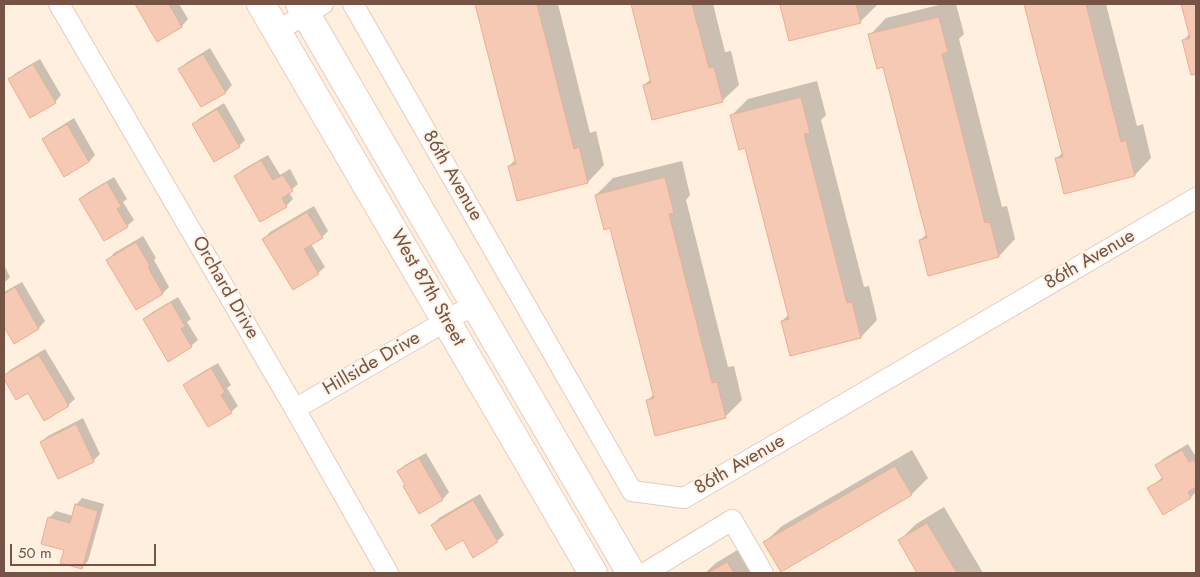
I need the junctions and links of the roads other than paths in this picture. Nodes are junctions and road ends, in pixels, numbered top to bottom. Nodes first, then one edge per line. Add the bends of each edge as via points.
1 (59, 4) edge
2 (261, 4) edge
3 (353, 4) edge
4 (309, 7) edge
5 (277, 31) junction
6 (1196, 198) edge
7 (475, 304) junction
8 (446, 320) junction
9 (295, 409) junction
10 (388, 573) edge
11 (593, 573) edge
12 (631, 573) edge
13 (645, 573) edge
14 (763, 573) edge

1 - 9 street, Orchard Drive
2 - 5 main road, West 87th Street
3 - 6 street, 86th Avenue via 632,491 684,498
4 - 5 street
4 - 7 main road, West 87th Street
5 - 8 main road, West 87th Street
7 - 8 street, Hillside Drive
7 - 12 main road, West 87th Street
8 - 9 street, Hillside Drive
8 - 11 main road, West 87th Street
9 - 10 street, Orchard Drive
13 - 14 street via 732,520

